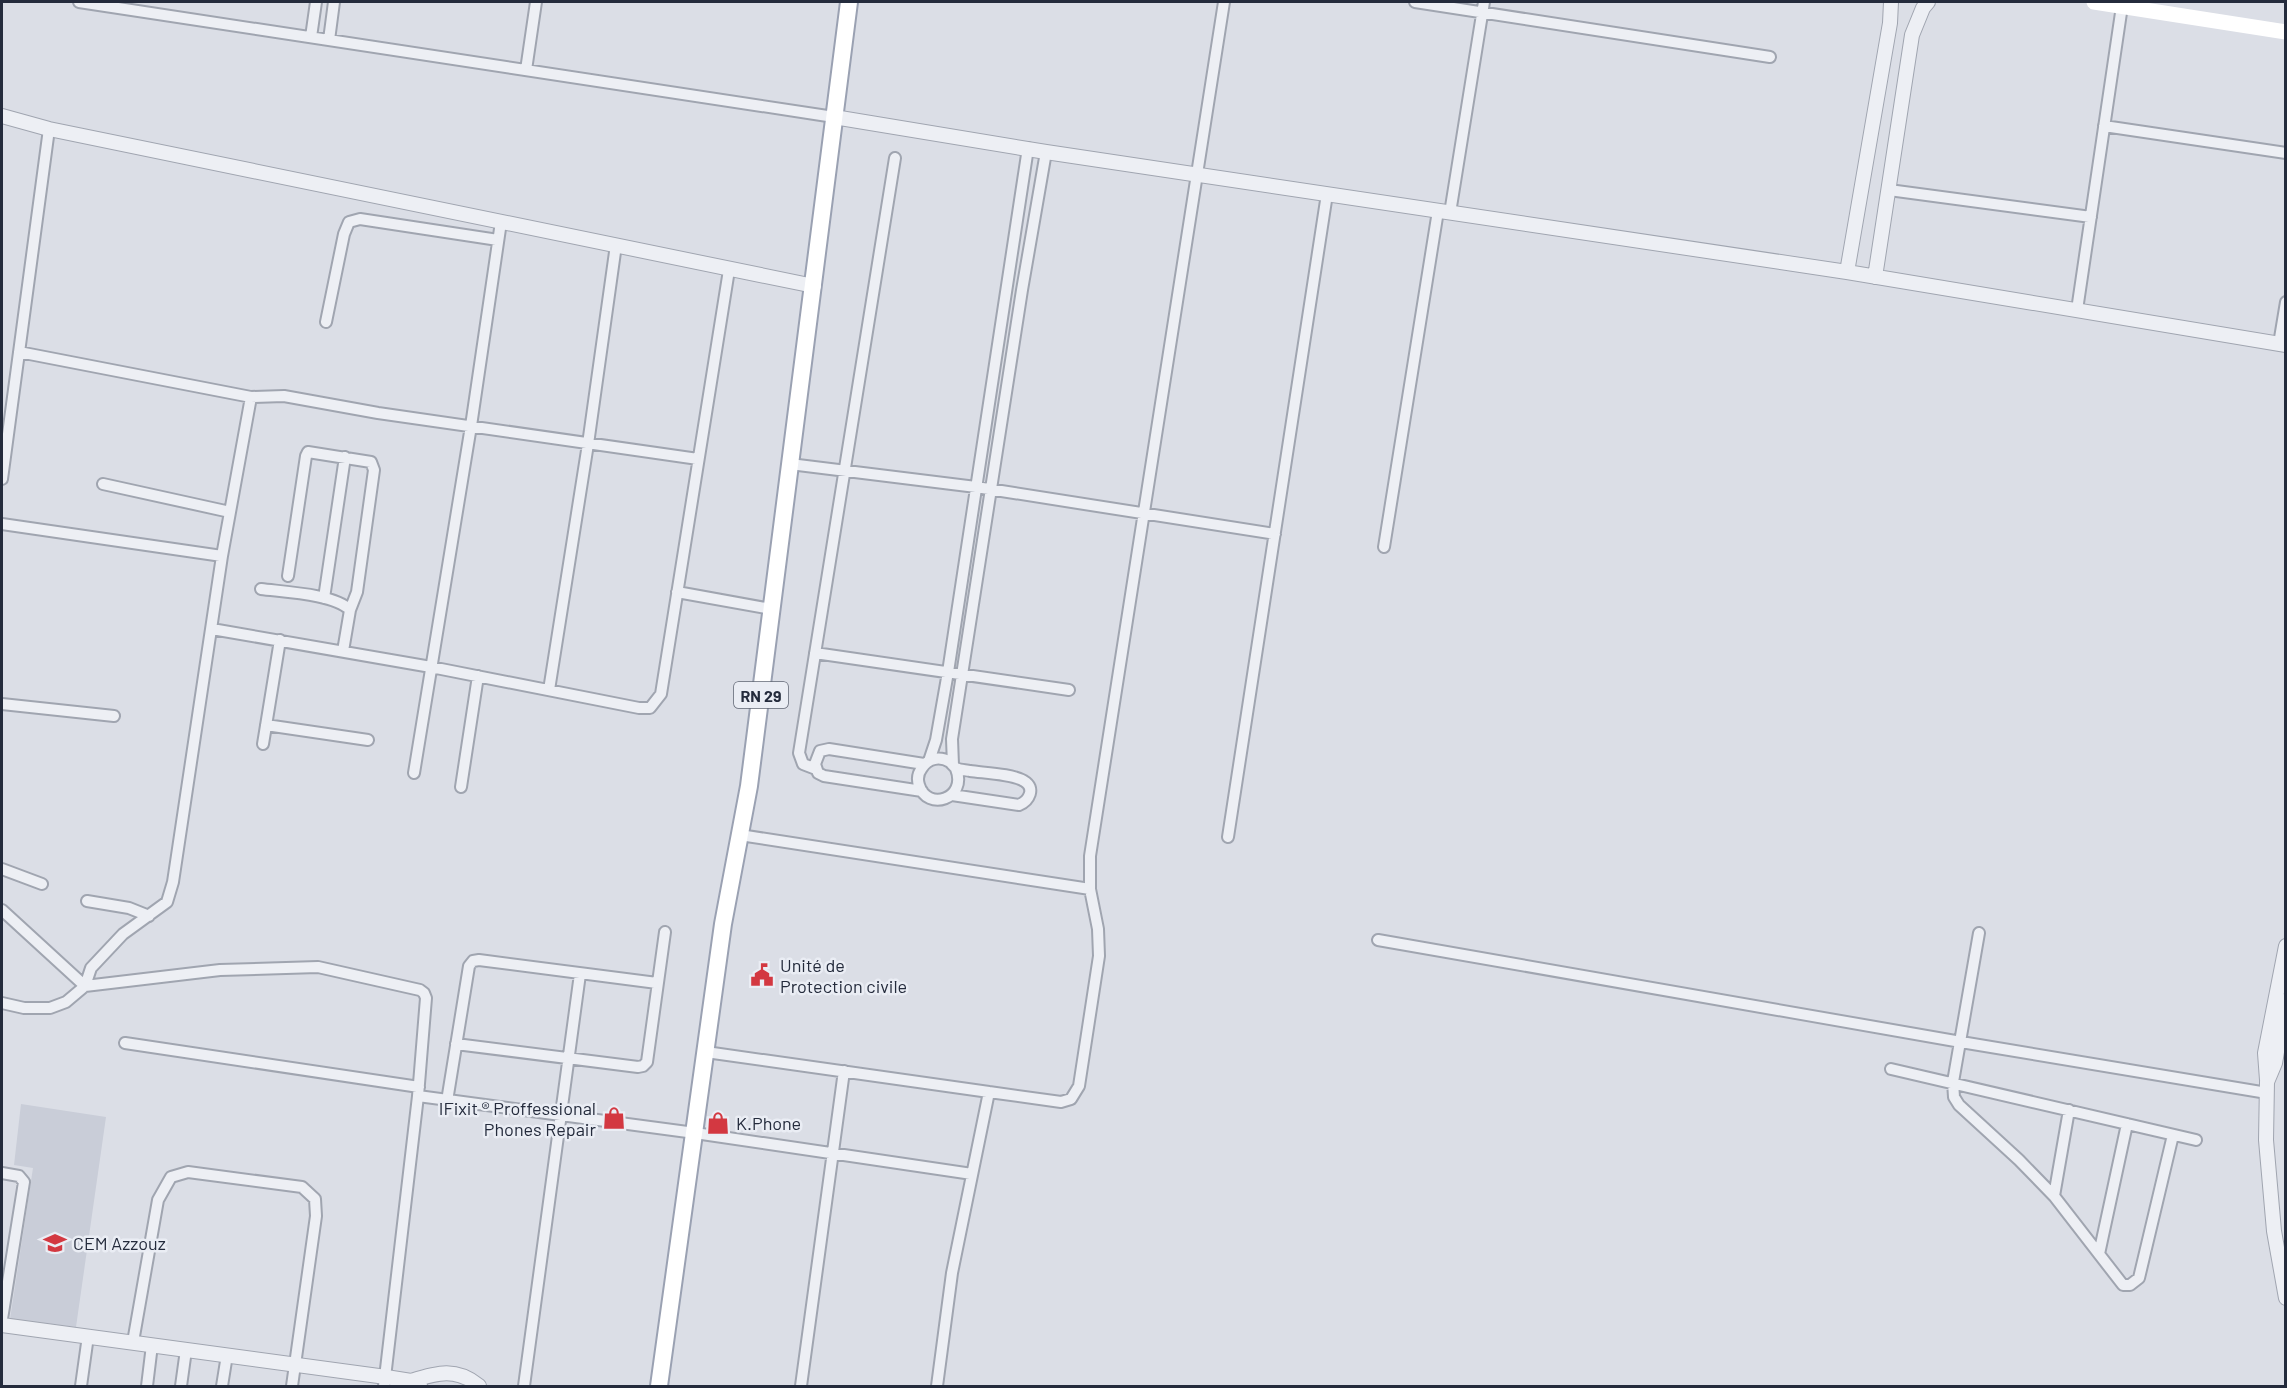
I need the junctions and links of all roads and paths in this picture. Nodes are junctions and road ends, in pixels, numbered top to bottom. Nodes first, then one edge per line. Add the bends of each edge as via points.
1 (79, 2) edge
2 (316, 2) edge
3 (334, 2) edge
4 (536, 2) edge
5 (849, 2) edge
6 (1224, 2) edge
7 (1415, 2) edge
8 (1891, 2) edge
9 (1928, 2) edge
10 (2094, 2) edge
11 (2122, 6) junction
12 (1483, 7) edge
13 (2286, 32) edge
14 (311, 37) junction
15 (329, 40) junction
16 (1770, 57) dead end
17 (526, 70) junction
18 (2, 116) edge
19 (834, 117) junction
20 (2104, 126) junction
21 (49, 129) junction
22 (1028, 148) junction
23 (1046, 152) junction
24 (2286, 153) edge
25 (895, 158) dead end
26 (1197, 174) junction
27 (1889, 190) junction
28 (1327, 194) junction
29 (1444, 212) junction
30 (2091, 217) junction
31 (501, 222) junction
32 (498, 240) junction
33 (616, 246) junction
34 (729, 270) junction
35 (1847, 272) junction
36 (1875, 277) junction
37 (814, 286) junction
38 (1006, 287) junction
39 (1022, 290) junction
40 (2286, 302) edge
41 (2077, 310) junction
42 (326, 322) dead end
43 (2282, 344) edge
44 (19, 352) junction
45 (251, 397) junction
46 (471, 426) junction
47 (588, 444) junction
48 (345, 457) junction
49 (698, 459) junction
50 (790, 464) junction
51 (845, 471) junction
52 (2, 479) edge
53 (103, 484) dead end
54 (976, 487) junction
55 (991, 489) junction
56 (230, 512) junction
57 (1145, 514) junction
58 (2, 524) edge
59 (1275, 534) junction
60 (1384, 547) dead end
61 (222, 556) junction
62 (288, 576) dead end
63 (261, 589) dead end
64 (677, 592) junction
65 (324, 598) junction
66 (771, 609) junction
67 (350, 610) junction
68 (212, 629) junction
69 (280, 640) junction
70 (343, 651) junction
71 (815, 653) junction
72 (431, 667) junction
73 (948, 672) junction
74 (963, 675) junction
75 (478, 676) junction
76 (549, 690) junction
77 (1069, 690) dead end
78 (2, 704) edge
79 (114, 717) dead end
80 (266, 725) junction
81 (368, 740) dead end
82 (263, 744) dead end
83 (927, 762) junction
84 (955, 767) junction
85 (816, 769) junction
86 (414, 773) dead end
87 (461, 787) dead end
88 (922, 791) junction
89 (952, 795) junction
90 (740, 835) junction
91 (1228, 837) dead end
92 (2, 868) edge
93 (42, 884) dead end
94 (1090, 889) junction
95 (87, 901) dead end
96 (2, 910) edge
97 (149, 916) junction
98 (665, 932) dead end
99 (1979, 933) dead end
100 (1378, 940) dead end
101 (2286, 946) edge
102 (580, 974) junction
103 (657, 983) junction
104 (85, 986) junction
105 (2286, 1000) edge
106 (2, 1003) edge
107 (1961, 1042) junction
108 (125, 1043) dead end
109 (456, 1044) junction
110 (706, 1052) junction
111 (568, 1059) junction
112 (1891, 1069) dead end
113 (844, 1071) junction
114 (1953, 1082) junction
115 (2267, 1087) junction
116 (418, 1092) junction
117 (989, 1092) junction
118 (447, 1101) junction
119 (2070, 1110) junction
120 (561, 1117) junction
121 (2127, 1124) junction
122 (695, 1133) junction
123 (2174, 1135) junction
124 (2196, 1140) dead end
125 (832, 1154) junction
126 (2, 1173) edge
127 (972, 1174) junction
128 (2054, 1196) junction
129 (2099, 1254) junction
130 (2286, 1298) edge
131 (2, 1318) edge
132 (2, 1325) edge
133 (88, 1336) junction
134 (133, 1342) junction
135 (152, 1345) junction
136 (186, 1350) junction
137 (227, 1355) junction
138 (295, 1364) junction
139 (385, 1382) edge
140 (415, 1384) edge
141 (81, 1386) edge
142 (147, 1386) edge
143 (182, 1386) edge
144 (222, 1386) edge
145 (292, 1386) edge
146 (479, 1386) edge
147 (524, 1386) edge
148 (659, 1386) edge
149 (801, 1386) edge
150 (938, 1386) edge

1 - 14 street
2 - 14 street
3 - 15 street
4 - 17 street
5 - 19 main road, RN 29
6 - 26 street
7 - 12 street
8 - 35 street
9 - 27 street via 1912,35
10 - 11 main road
11 - 13 main road
11 - 20 street
12 - 16 street
12 - 29 street
14 - 15 street
15 - 17 street
17 - 19 street
18 - 21 street
19 - 22 street
19 - 37 main road, RN 29
20 - 24 street
20 - 30 street
21 - 31 street
21 - 44 street
22 - 23 street
22 - 38 street
23 - 26 street
23 - 39 street
25 - 51 street
26 - 28 street
26 - 57 street
27 - 30 street
27 - 36 street
28 - 29 street
28 - 59 street
29 - 35 street
29 - 60 street
30 - 41 street
31 - 32 street
31 - 33 street
32 - 42 street via 360,219 349,222
32 - 46 street
33 - 34 street
33 - 47 street
34 - 37 street
34 - 49 street
35 - 36 street
36 - 41 street
37 - 50 main road, RN 29
38 - 39 street
38 - 54 street
39 - 55 street
40 - 43 street
41 - 43 street
44 - 45 street
44 - 52 street
45 - 46 street via 284,396
45 - 56 street
46 - 47 street
46 - 72 street
47 - 49 street
47 - 76 street
48 - 62 street via 313,451 306,456
48 - 65 street
48 - 67 street via 370,462 374,470 357,592
49 - 64 street
50 - 51 street
50 - 66 main road, RN 29
51 - 54 street
51 - 71 street
53 - 56 street
54 - 55 street
54 - 73 street
55 - 57 street
55 - 74 street
56 - 61 street
57 - 59 street
57 - 94 street via 1092,848
58 - 61 street
59 - 91 street
61 - 68 street
63 - 65 street
64 - 66 street
64 - 76 street via 661,694 650,708
65 - 67 street via 345,604
66 - 90 main road, RN 29
67 - 70 street
68 - 69 street
68 - 97 street via 173,882 167,902
69 - 70 street
69 - 80 street
70 - 72 street
71 - 73 street
71 - 85 street via 799,753 803,764
72 - 75 street
72 - 86 street
73 - 74 street
73 - 83 street via 936,740
74 - 77 street
74 - 84 street via 952,740
75 - 76 street
75 - 87 street
78 - 79 street
80 - 81 street
80 - 82 street
83 - 84 street via 942,759
83 - 85 street via 829,749 820,751
83 - 88 street via 918,777
84 - 89 street via 959,782
84 - 89 street via 1022,779 1030,788 1030,795 1019,805
85 - 88 street via 824,776
88 - 89 street via 933,799
90 - 94 street
90 - 110 main road, RN 29 via 723,924
92 - 93 street
94 - 117 street via 1099,956 1077,1091 1071,1099 1061,1102
95 - 97 street via 129,908
96 - 104 street
97 - 104 street via 123,934 91,969
98 - 103 street
99 - 107 street
100 - 107 street
101 - 115 street via 2265,1053
102 - 103 street
102 - 109 street via 473,961
102 - 111 street
103 - 111 street via 644,1066
104 - 106 street via 66,1002 51,1008
104 - 116 street via 220,970 318,967 420,990 426,998
105 - 115 street
107 - 114 street
107 - 115 street
108 - 116 street
109 - 111 street
109 - 118 street
110 - 113 street
110 - 122 main road, RN 29
111 - 120 street
112 - 114 street
113 - 117 street
113 - 125 street
114 - 119 street
114 - 128 street via 1959,1105
115 - 130 street via 2268,1178
116 - 118 street
116 - 139 street
117 - 127 street
118 - 120 street
119 - 121 street
119 - 128 street
120 - 122 street
120 - 147 street
121 - 123 street
121 - 129 street
122 - 125 street
122 - 148 main road, RN 29
123 - 124 street
123 - 129 street via 2137,1282 2127,1286 2120,1283
125 - 127 street
125 - 149 street
126 - 131 street via 19,1176 24,1182
127 - 150 street via 952,1273
128 - 129 street
132 - 133 street
133 - 134 street
133 - 141 street
134 - 135 street
134 - 138 street via 158,1200 171,1177 188,1172 302,1187 315,1198 316,1216
135 - 136 street
135 - 142 street
136 - 137 street
136 - 143 street
137 - 138 street
137 - 144 street
138 - 139 street
138 - 145 street
139 - 140 street
140 - 146 street via 430,1375 450,1372

